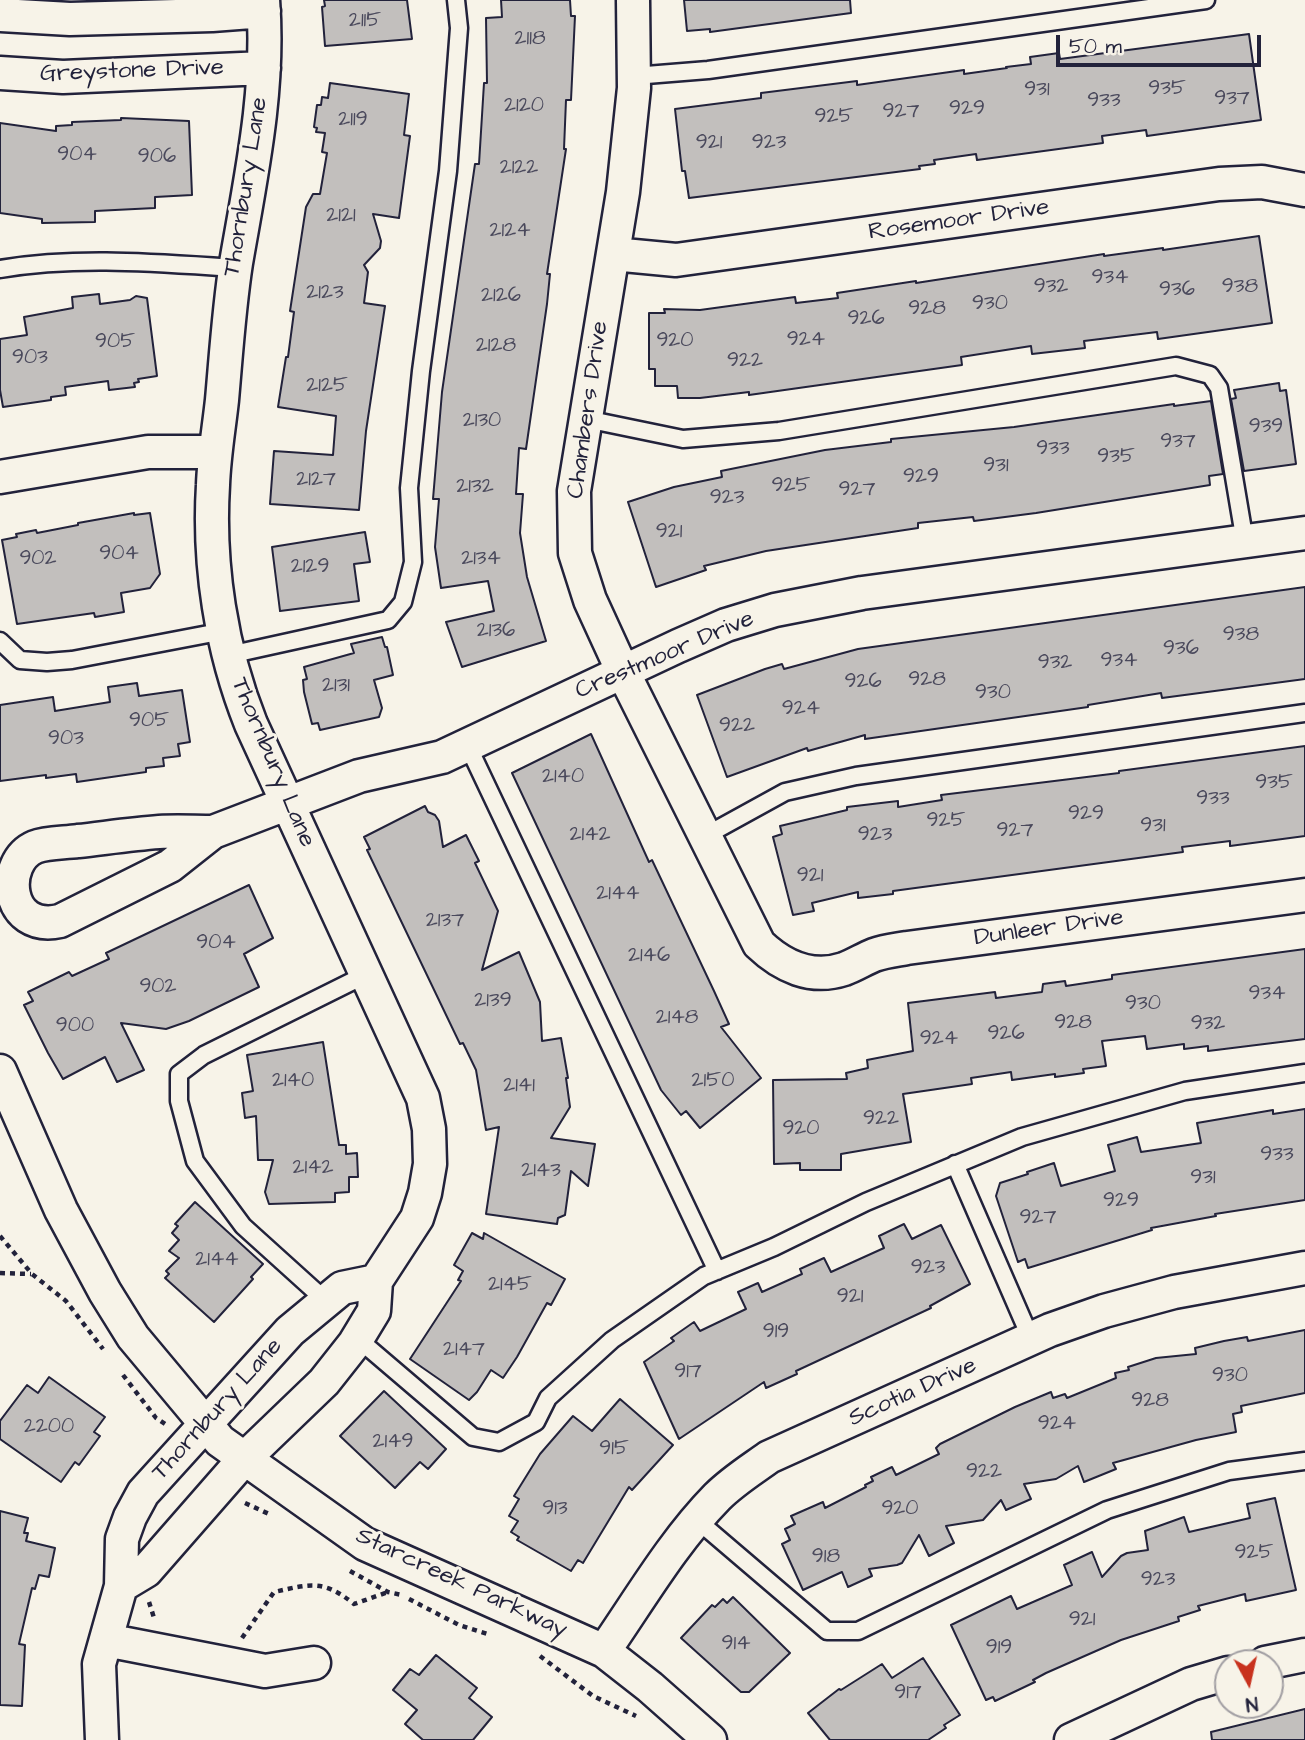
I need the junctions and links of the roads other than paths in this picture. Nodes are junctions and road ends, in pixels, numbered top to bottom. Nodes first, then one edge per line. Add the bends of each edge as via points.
1 (456, 0) edge
2 (633, 0) edge
3 (1206, 0) edge
4 (263, 5) edge
5 (0, 15) edge
6 (264, 68) junction
7 (0, 73) edge
8 (634, 76) junction
9 (1304, 185) edge
10 (613, 254) junction
11 (235, 268) junction
12 (0, 269) edge
13 (586, 419) junction
14 (215, 452) junction
15 (0, 477) edge
16 (1305, 533) edge
17 (1245, 542) junction
18 (0, 641) edge
19 (226, 643) junction
20 (623, 672) junction
21 (1305, 713) edge
22 (468, 746) junction
23 (286, 804) junction
24 (213, 832) junction
25 (705, 836) junction
26 (1305, 895) edge
27 (797, 970) joint
28 (367, 974) junction
29 (0, 1071) edge
30 (1305, 1073) edge
31 (955, 1164) junction
32 (1305, 1268) edge
33 (717, 1271) junction
34 (376, 1281) junction
35 (326, 1301) junction
36 (357, 1338) junction
37 (1031, 1339) junction
38 (206, 1422) junction
39 (244, 1459) junction
40 (1305, 1461) edge
41 (697, 1520) junction
42 (133, 1590) junction
43 (106, 1640) junction
44 (604, 1651) junction
45 (1305, 1655) edge
46 (1284, 1659) edge
47 (314, 1663) dead end
48 (1214, 1677) edge
49 (102, 1740) edge
50 (710, 1740) edge
51 (1071, 1740) edge

1 - 19 lane via 459,28 449,171 419,384 409,488 413,562 403,602 388,620
2 - 8 street, Chambers Drive
3 - 8 lane via 708,70
4 - 5 street via 212,15 70,19
4 - 6 street, Thornbury Lane
6 - 7 street, Greystone Drive via 63,77
6 - 11 street, Thornbury Lane via 260,120
8 - 10 street, Chambers Drive
9 - 10 street, Rosemoor Drive via 1219,184 676,260
10 - 13 street, Chambers Drive
11 - 12 lane via 117,261
11 - 14 street, Thornbury Lane
13 - 17 lane via 682,439 779,431 1175,366 1210,375 1219,388
13 - 20 street, Chambers Drive via 574,491 575,553 590,600
14 - 15 street via 148,452
14 - 19 street, Thornbury Lane via 214,559
16 - 17 street, Crestmoor Drive
17 - 20 street, Crestmoor Drive via 819,600 726,625
18 - 19 lane via 20,660 47,662
19 - 23 street, Thornbury Lane via 238,692
20 - 22 street, Crestmoor Drive
20 - 25 street, Chambers Drive
21 - 25 lane via 856,776 785,792
22 - 23 street, Crestmoor Drive via 442,757 359,776
22 - 33 lane
23 - 24 street, Crestmoor Drive
23 - 28 street, Thornbury Lane
24 - 24 street, Crestmoor Drive via 160,832 34,847 16,858 10,869 7,880 12,902 35,922 60,921 170,866
25 - 27 street, Chambers Drive via 759,944 776,960
26 - 27 street, Dunleer Drive via 907,948 875,954 843,970
28 - 34 street, Thornbury Lane via 412,1070 429,1129 430,1164 417,1219
28 - 35 lane via 204,1055 179,1074 179,1101 195,1161 243,1226
29 - 38 street, Starcreek Parkway via 61,1210 105,1292 133,1337
30 - 31 lane via 1185,1091 1022,1137
31 - 33 lane
31 - 37 lane
32 - 37 street, Scotia Drive via 1174,1292 1104,1311
33 - 36 lane via 612,1340 548,1398 536,1422 499,1442 473,1437
34 - 35 street, Thornbury Lane via 342,1288
34 - 36 street, Thornbury Lane via 373,1311
35 - 38 street, Thornbury Lane via 290,1331
36 - 39 street, Thornbury Lane via 324,1382
37 - 41 street, Scotia Drive via 769,1457 737,1479
38 - 39 street, Starcreek Parkway via 220,1441
38 - 42 street, Thornbury Lane via 143,1493 130,1517 122,1539
39 - 42 street, Thornbury Lane
39 - 44 street, Starcreek Parkway via 365,1544
40 - 41 lane via 1229,1471 1107,1510 858,1631 827,1631
41 - 44 street, Scotia Drive
42 - 43 street, Thornbury Lane
43 - 47 street via 265,1671
43 - 49 street, Thornbury Lane via 99,1664
44 - 50 street, Starcreek Parkway
45 - 46 street
48 - 51 street

